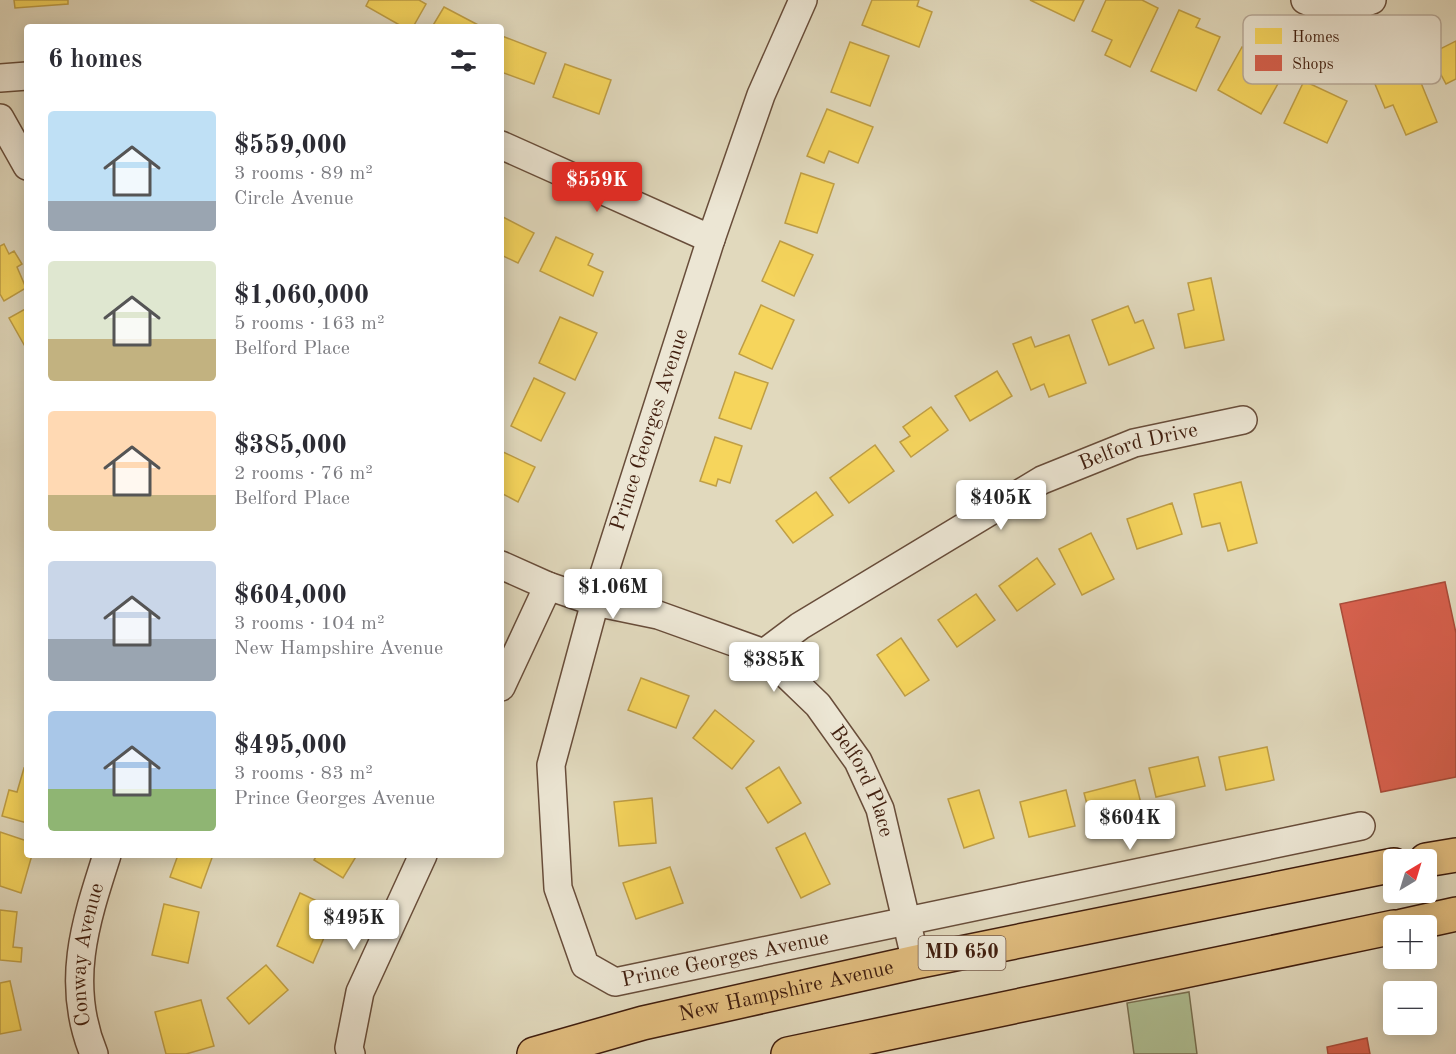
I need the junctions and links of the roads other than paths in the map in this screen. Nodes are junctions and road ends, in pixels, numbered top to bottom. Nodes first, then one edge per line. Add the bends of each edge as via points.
1 (803, 0) edge
2 (1305, 0) edge
3 (1372, 0) edge
4 (24, 75) edge
5 (0, 78) edge
6 (0, 118) edge
7 (504, 146) edge
8 (24, 161) edge
9 (711, 239) junction
10 (1243, 420) dead end
11 (504, 566) edge
12 (548, 586) junction
13 (595, 602) junction
14 (764, 653) junction
15 (504, 681) edge
16 (1361, 826) dead end
17 (1456, 855) edge
18 (106, 858) edge
19 (422, 858) edge
20 (1437, 858) edge
21 (1383, 867) edge
22 (1456, 914) edge
23 (1437, 918) edge
24 (908, 920) junction
25 (1383, 929) edge
26 (916, 962) junction
27 (94, 1054) edge
28 (351, 1054) edge
29 (534, 1054) edge
30 (788, 1054) edge

1 - 9 street, Prince Georges Avenue via 761,95
2 - 3 street via 1321,8 1347,10
4 - 5 street
6 - 8 street
7 - 9 street
9 - 13 street, Prince Georges Avenue
10 - 14 street, Belford Drive via 1134,442 1042,480 800,626
11 - 12 street, Belford Place
12 - 13 street, Belford Place
12 - 15 street
13 - 14 street, Belford Place via 658,615
13 - 24 street, Prince Georges Avenue via 551,765 558,888 585,965 615,982
14 - 24 street, Belford Place via 818,705 858,761 880,809
16 - 24 street
17 - 20 main road
18 - 27 street, Conway Avenue via 86,919 77,979 86,1035
19 - 28 street via 360,992
21 - 26 main road, New Hampshire Avenue / MD 650
22 - 23 main road
24 - 26 street, Belford Place
25 - 30 main road
26 - 29 main road, New Hampshire Avenue / MD 650 via 643,1023

